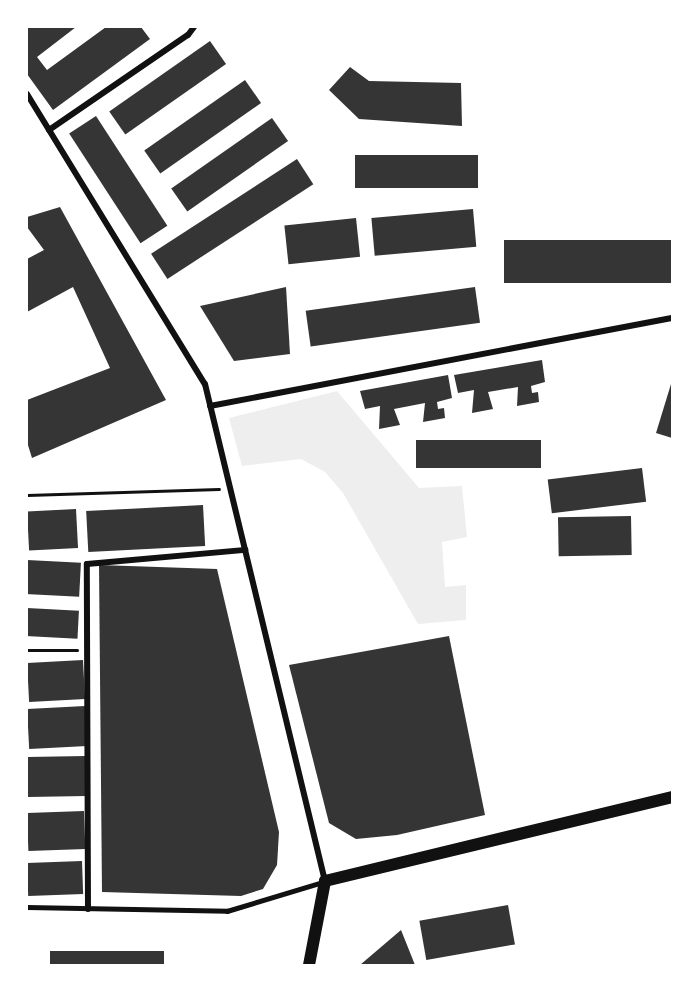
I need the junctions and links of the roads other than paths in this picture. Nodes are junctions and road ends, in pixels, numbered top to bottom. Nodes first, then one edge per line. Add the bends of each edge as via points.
1 (194, 27) edge
2 (27, 94) edge
3 (49, 130) junction
4 (672, 318) edge
5 (210, 406) junction
6 (245, 550) junction
7 (672, 797) edge
8 (325, 881) junction
9 (27, 908) edge
10 (88, 909) junction
11 (309, 965) edge

1 - 3 street via 188,35
2 - 3 street
3 - 5 street via 205,384
4 - 5 street
5 - 6 street
6 - 8 street
6 - 10 street via 87,564
7 - 8 main road
8 - 10 lane via 227,911
8 - 11 main road
9 - 10 lane

